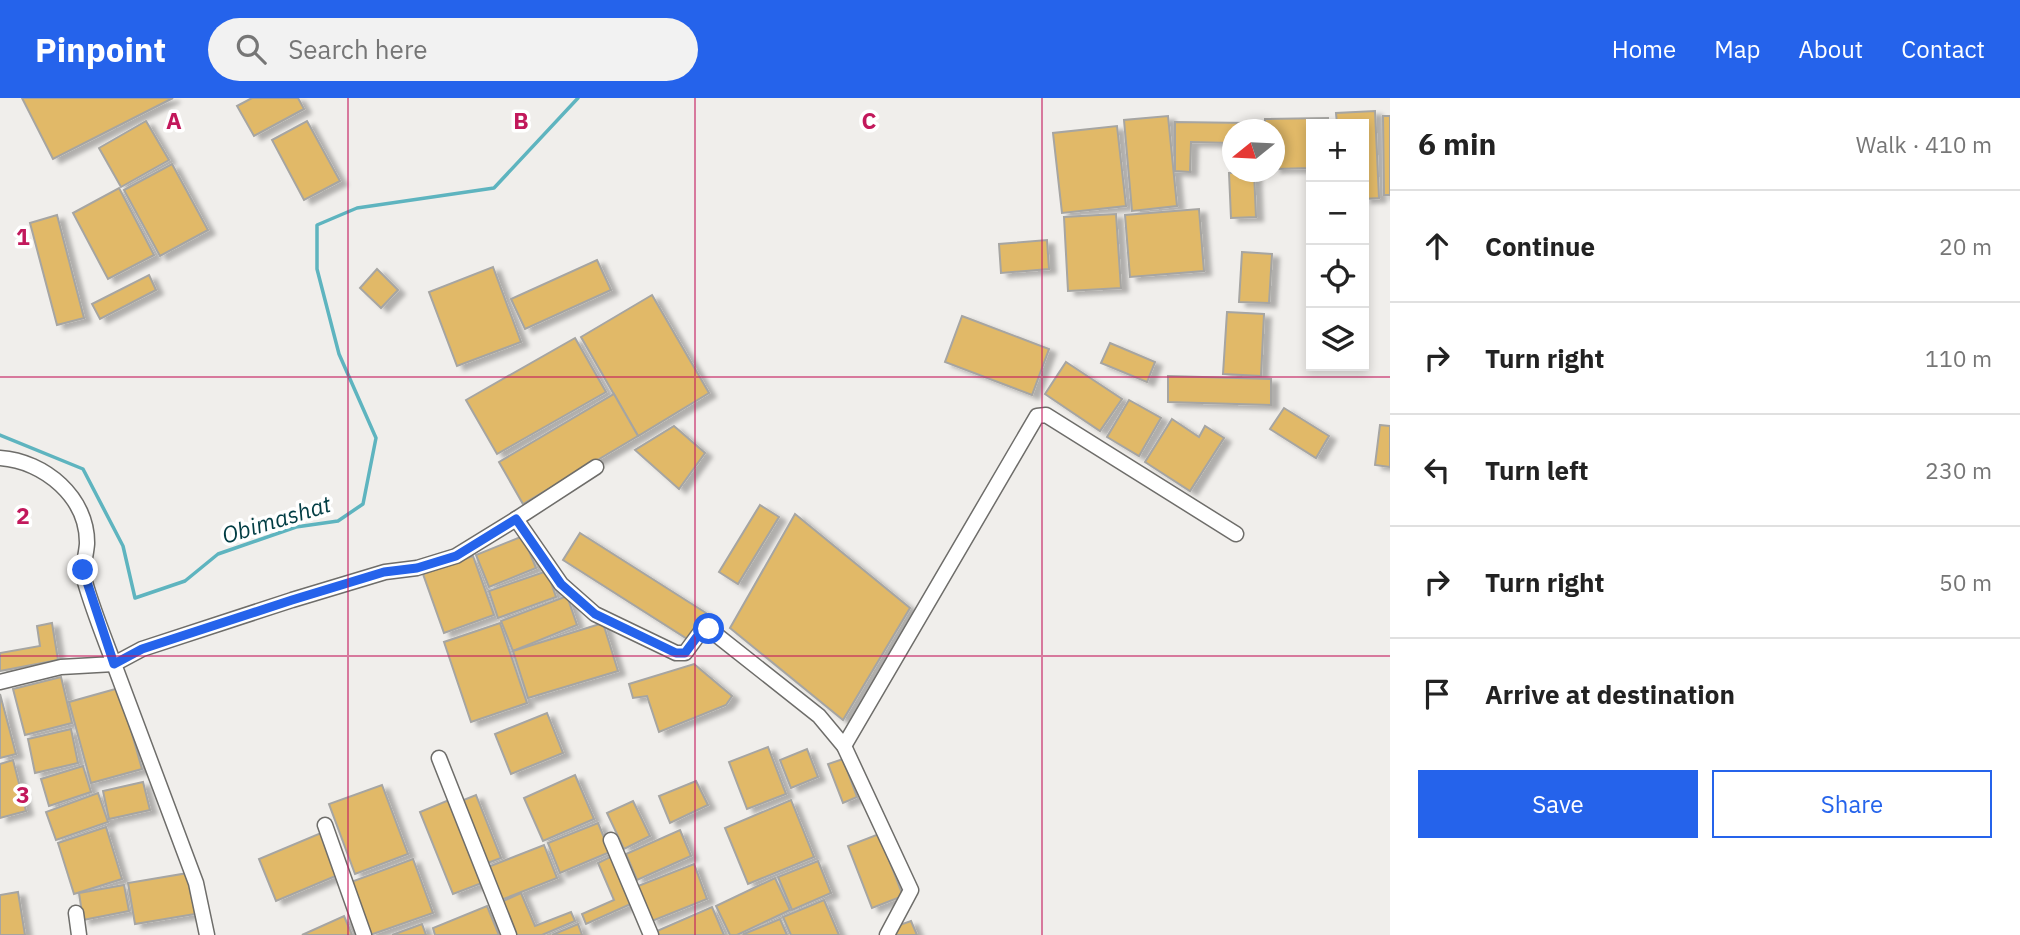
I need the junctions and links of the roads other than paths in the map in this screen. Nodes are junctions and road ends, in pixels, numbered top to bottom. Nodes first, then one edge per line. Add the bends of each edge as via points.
1 (0, 457) edge
2 (596, 467) dead end
3 (516, 519) junction
4 (1236, 534) dead end
5 (114, 664) junction
6 (0, 682) edge
7 (844, 746) junction
8 (439, 758) dead end
9 (325, 825) dead end
10 (611, 840) dead end
11 (76, 913) dead end
12 (79, 935) edge
13 (206, 935) edge
14 (364, 935) edge
15 (509, 935) edge
16 (651, 935) edge
17 (887, 935) edge

1 - 5 street via 40,468 72,496 84,514 84,581
2 - 3 street
3 - 5 street via 456,556 292,600 142,649
3 - 7 street via 561,584 595,614 676,653 685,653 702,630 717,632 819,716
4 - 7 street via 1046,415 1037,416
5 - 6 street via 61,667
5 - 13 street via 196,883
7 - 17 street via 911,890
8 - 15 street
9 - 14 street
10 - 16 street
11 - 12 street

